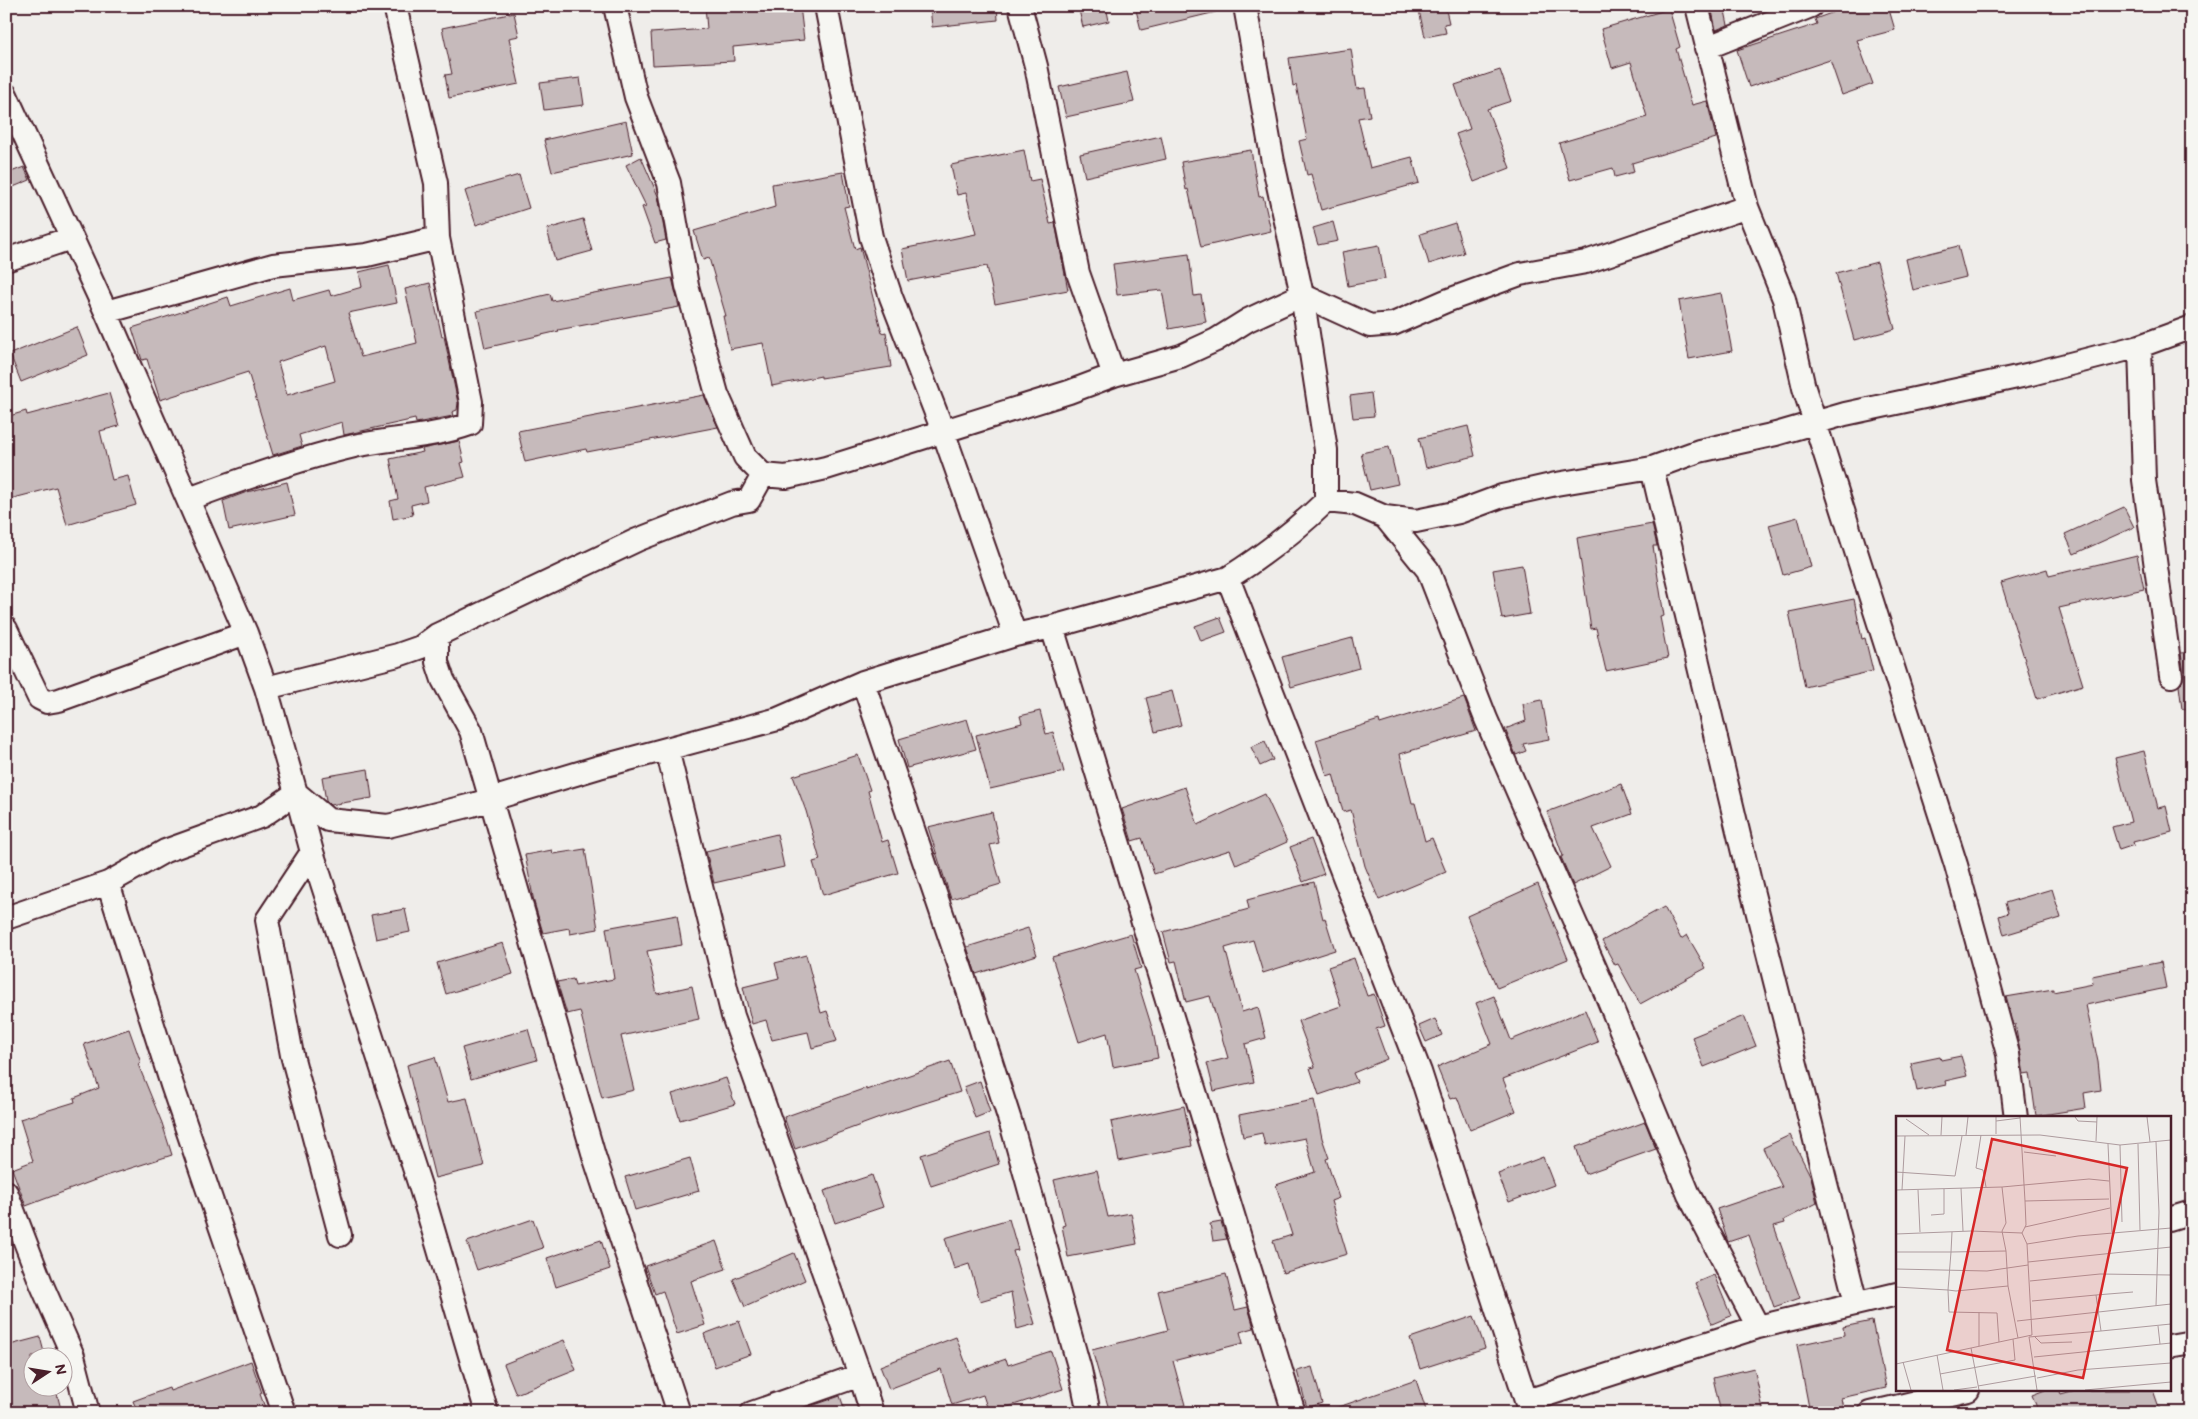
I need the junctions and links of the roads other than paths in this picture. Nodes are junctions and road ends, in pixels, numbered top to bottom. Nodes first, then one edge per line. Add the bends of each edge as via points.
1 (395, 6) edge
2 (615, 6) edge
3 (826, 6) edge
4 (1020, 6) edge
5 (1245, 6) edge
6 (1697, 6) edge
7 (1811, 6) edge
8 (1706, 48) junction
9 (6, 95) edge
10 (1747, 207) junction
11 (71, 238) junction
12 (438, 238) junction
13 (6, 260) edge
14 (1302, 295) junction
15 (106, 312) junction
16 (2192, 327) edge
17 (2140, 346) junction
18 (1114, 375) junction
19 (1816, 421) junction
20 (943, 431) junction
21 (1652, 468) junction
22 (763, 475) junction
23 (189, 499) junction
24 (1326, 501) junction
25 (1385, 517) junction
26 (1228, 578) junction
27 (1052, 627) junction
28 (6, 629) edge
29 (246, 633) junction
30 (437, 635) junction
31 (1015, 635) junction
32 (2171, 676) dead end
33 (863, 682) junction
34 (266, 688) junction
35 (667, 749) junction
36 (296, 793) junction
37 (490, 800) junction
38 (312, 852) junction
39 (108, 882) junction
40 (6, 918) edge
41 (2016, 1116) edge
42 (6, 1192) edge
43 (2192, 1212) edge
44 (2170, 1219) edge
45 (340, 1235) dead end
46 (1896, 1294) edge
47 (1856, 1303) junction
48 (1758, 1327) junction
49 (2192, 1342) edge
50 (2170, 1346) edge
51 (860, 1375) junction
52 (1959, 1392) edge
53 (1529, 1407) edge
54 (88, 1413) edge
55 (284, 1413) edge
56 (487, 1413) edge
57 (679, 1413) edge
58 (752, 1413) edge
59 (872, 1413) edge
60 (1089, 1413) edge
61 (1294, 1413) edge
62 (1870, 1413) edge

1 - 12 street via 436,182
2 - 22 street via 636,97 669,183 687,286 717,394 745,457
3 - 20 street via 871,237
4 - 18 street via 1038,76 1078,273
5 - 14 street via 1273,162
6 - 8 street
7 - 8 street
8 - 10 street
9 - 11 street
10 - 14 street via 1586,262 1520,274 1393,324 1370,326
10 - 19 street via 1784,299 1799,368
11 - 13 street
11 - 15 street
12 - 15 street via 367,255 273,265
12 - 23 street via 470,402 470,424 448,432 351,447 256,473
14 - 18 street via 1181,356
14 - 24 street via 1326,450
15 - 23 street
16 - 17 street
17 - 19 street via 2031,374
17 - 32 street via 2144,480
18 - 20 street
19 - 21 street via 1776,434 1699,451
19 - 41 street via 1956,865 2008,1054
20 - 22 street via 826,468 786,477
20 - 31 street
21 - 25 street via 1502,496 1459,512 1416,521
21 - 47 street via 1747,872
22 - 30 street via 749,500 732,503 637,540
23 - 29 street
24 - 25 street via 1356,504
24 - 26 street via 1302,524
25 - 48 street via 1428,570 1486,719 1599,976 1689,1195
26 - 27 street
26 - 53 street via 1420,1072
27 - 31 street
27 - 61 street
28 - 29 street via 38,698 47,702
29 - 34 street
30 - 34 street via 421,647 398,655
30 - 37 street via 437,662 472,731
31 - 33 street
33 - 35 street via 778,719
33 - 60 street via 1013,1130
34 - 36 street
35 - 37 street
35 - 51 street via 733,1016
36 - 37 street via 328,820 388,826
36 - 38 street
36 - 39 street via 262,816 165,851
37 - 57 street via 594,1156
38 - 45 street via 268,920 292,1055
38 - 56 street via 422,1192
39 - 40 street
39 - 55 street via 172,1085
42 - 54 street via 73,1356
43 - 44 street
46 - 47 street
47 - 48 street
48 - 53 street
49 - 50 street
51 - 58 street
51 - 59 street
52 - 62 street

